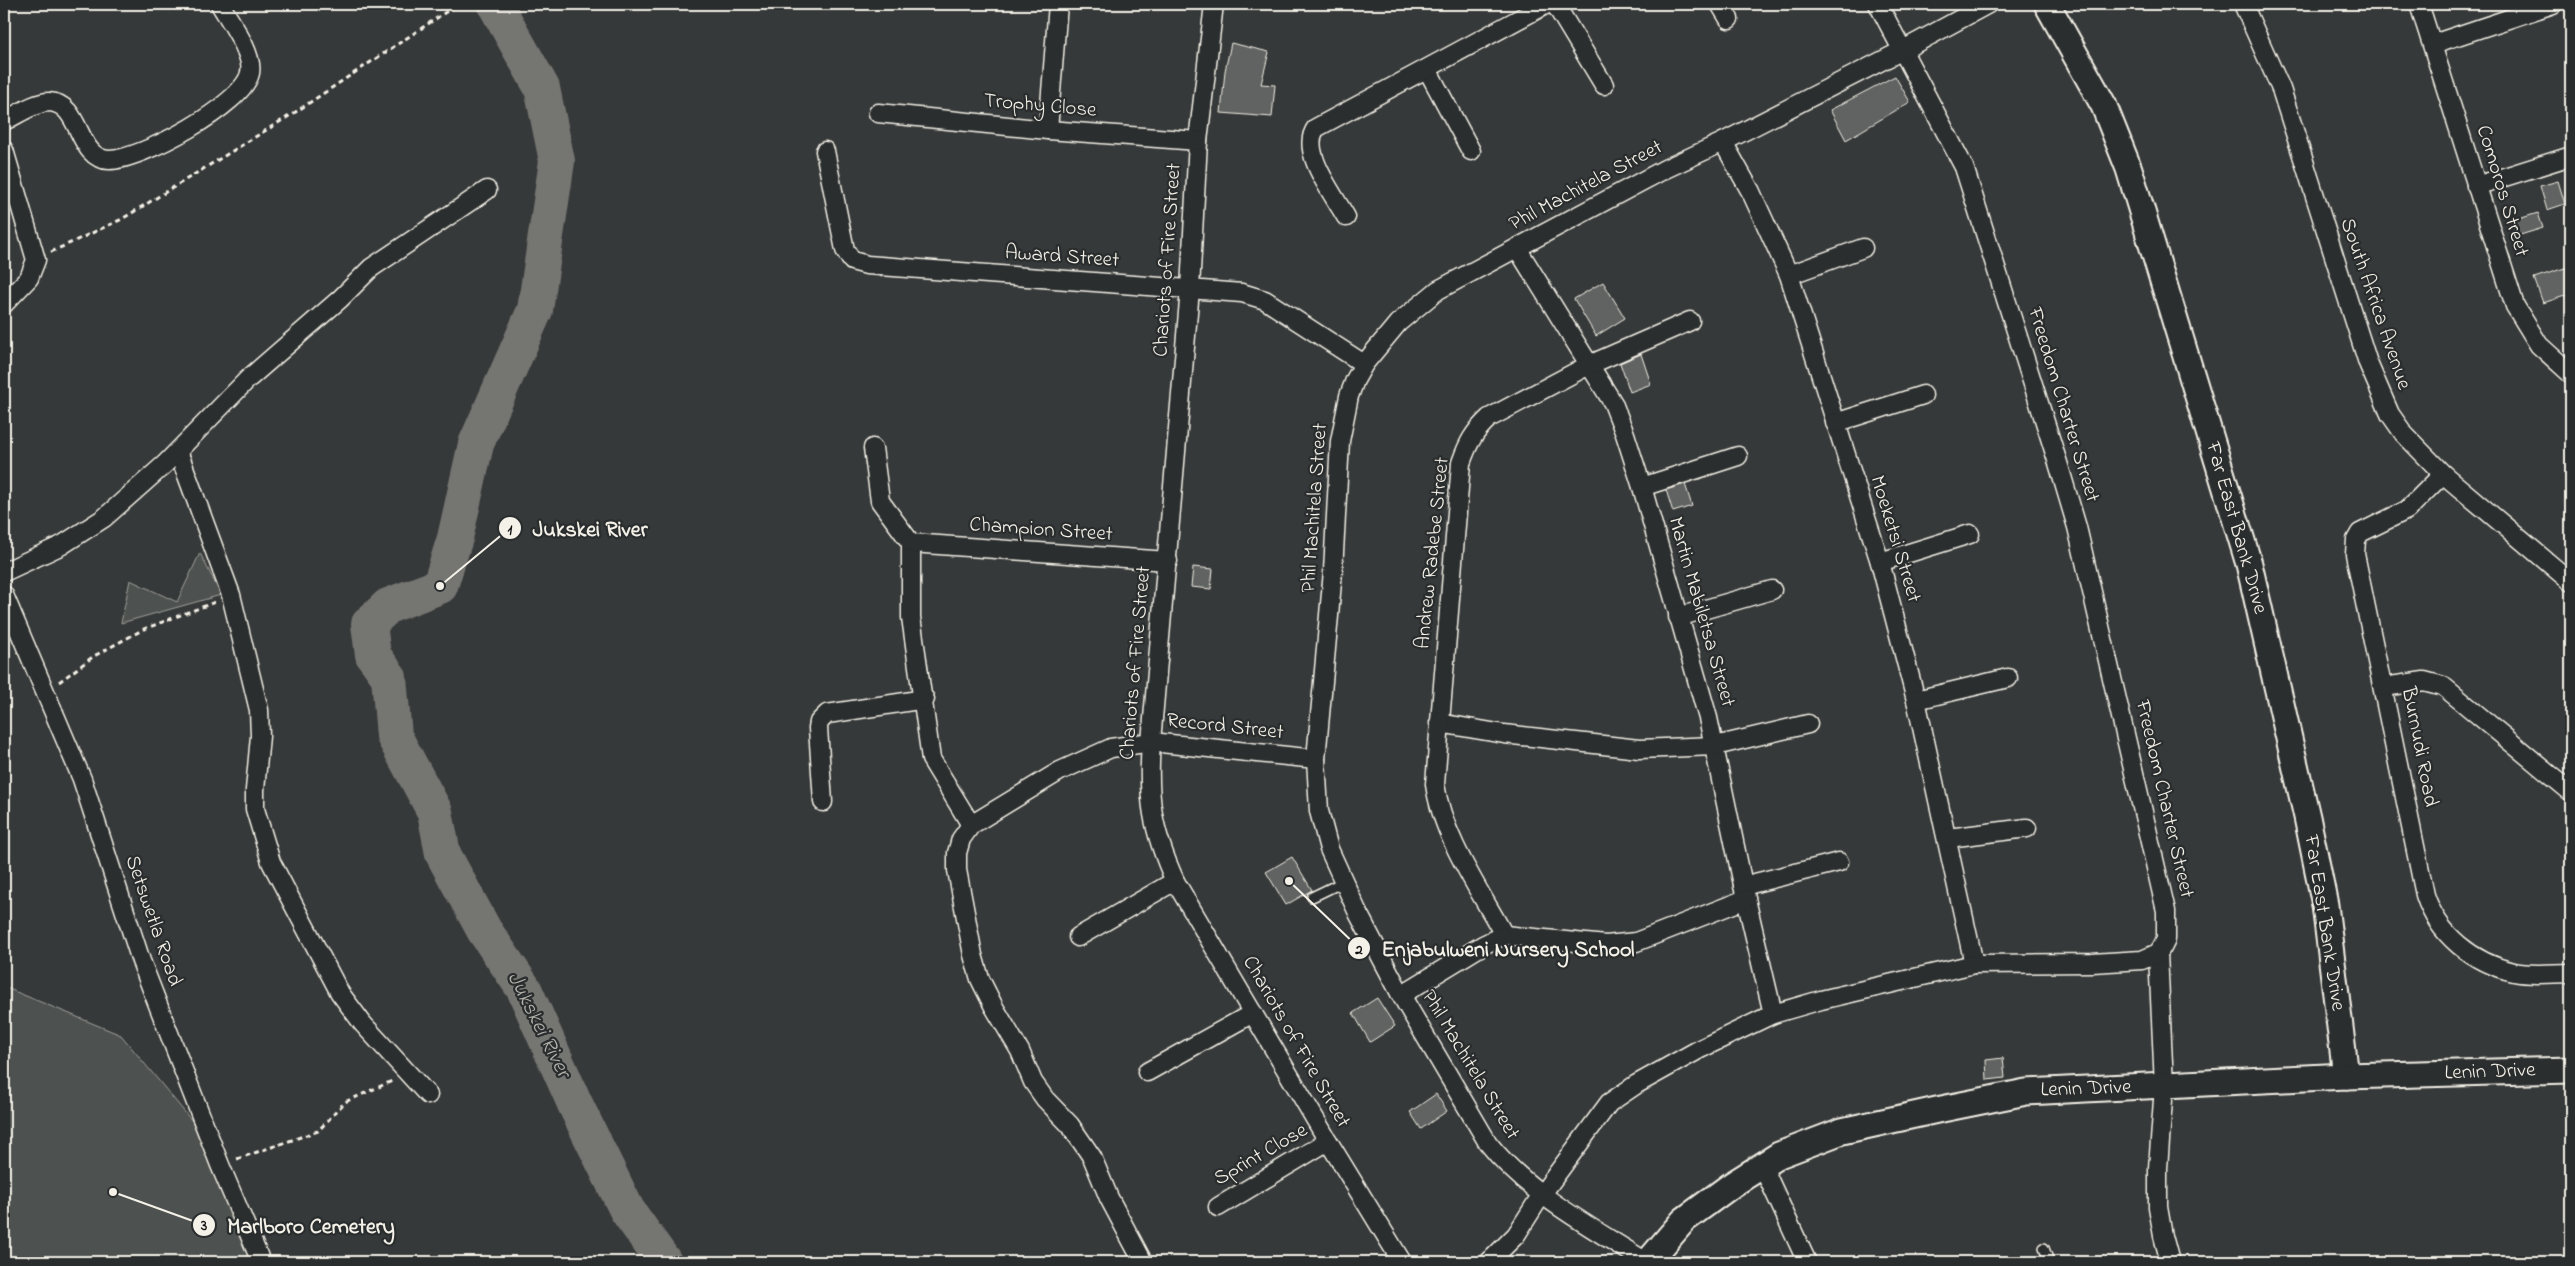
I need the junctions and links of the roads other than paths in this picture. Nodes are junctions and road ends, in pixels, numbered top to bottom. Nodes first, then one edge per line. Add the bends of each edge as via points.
1 (220, 4) edge
2 (1058, 4) edge
3 (1214, 4) edge
4 (1547, 4) edge
5 (1555, 4) edge
6 (1878, 4) edge
7 (1988, 4) edge
8 (2047, 4) edge
9 (2243, 4) edge
10 (2419, 4) edge
11 (2553, 4) edge
12 (2433, 44) junction
13 (1903, 50) junction
14 (1427, 69) junction
15 (1604, 85) dead end
16 (878, 114) dead end
17 (4, 121) edge
18 (1048, 130) junction
19 (1198, 141) junction
20 (1723, 142) junction
21 (4, 150) edge
22 (1471, 150) dead end
23 (825, 151) dead end
24 (2571, 156) edge
25 (2476, 186) junction
26 (487, 190) dead end
27 (1346, 217) dead end
28 (1516, 248) junction
29 (1863, 248) dead end
30 (1789, 275) junction
31 (1190, 289) junction
32 (4, 304) edge
33 (1690, 321) dead end
34 (1364, 364) junction
35 (1589, 365) junction
36 (2571, 374) edge
37 (1923, 395) dead end
38 (1835, 423) junction
39 (873, 448) dead end
40 (178, 450) junction
41 (1738, 456) dead end
42 (2443, 474) junction
43 (1642, 488) junction
44 (1970, 534) dead end
45 (911, 543) junction
46 (1168, 562) junction
47 (1880, 562) junction
48 (4, 572) edge
49 (2569, 577) edge
50 (1772, 590) dead end
51 (4, 595) edge
52 (1678, 616) junction
53 (2008, 678) dead end
54 (2384, 687) junction
55 (925, 699) junction
56 (1916, 700) junction
57 (1439, 724) junction
58 (1808, 724) dead end
59 (1150, 742) junction
60 (1715, 746) junction
61 (1316, 758) junction
62 (2571, 792) edge
63 (823, 802) dead end
64 (971, 825) junction
65 (2027, 828) dead end
66 (1948, 838) junction
67 (1838, 862) dead end
68 (1176, 881) junction
69 (1343, 882) junction
70 (1744, 892) junction
71 (1312, 897) dead end
72 (1504, 935) junction
73 (1078, 937) dead end
74 (2158, 953) junction
75 (1974, 964) junction
76 (2571, 973) edge
77 (1401, 995) junction
78 (1253, 1013) junction
79 (1774, 1014) junction
80 (2571, 1070) edge
81 (1147, 1072) dead end
82 (2346, 1076) junction
83 (2164, 1086) junction
84 (428, 1094) dead end
85 (1328, 1142) junction
86 (1762, 1165) junction
87 (1542, 1194) junction
88 (1218, 1207) dead end
89 (2044, 1248) dead end
90 (261, 1262) edge
91 (1143, 1262) edge
92 (1402, 1262) edge
93 (1489, 1262) edge
94 (1647, 1262) edge
95 (1807, 1262) edge
96 (2049, 1262) edge
97 (2170, 1262) edge

1 - 17 street via 243,44 250,72 236,95 164,142 124,158 102,159 93,154 69,113 57,104 38,104
2 - 18 street
3 - 19 street, Chariots of Fire Street
4 - 14 street
5 - 15 street
6 - 13 street, Freedom Charter Street
7 - 13 street, Phil Machitela Street
8 - 82 street, Far East Bank Drive via 2104,106 2129,169 2249,564 2325,904
9 - 42 street, South Africa Avenue via 2281,89 2379,392 2404,434
10 - 12 street, Comoros Street
11 - 12 street
12 - 25 street, Comoros Street
13 - 20 street, Phil Machitela Street
13 - 74 street, Freedom Charter Street via 1964,167 2077,527 2166,911 2166,939
14 - 22 street
14 - 27 street via 1330,118 1310,136 1315,161
16 - 18 street, Trophy Close
18 - 19 street, Trophy Close
19 - 31 street, Chariots of Fire Street
20 - 28 street, Phil Machitela Street
20 - 30 street, Moeketsi Street via 1751,192
21 - 32 street via 36,260 29,278
23 - 31 street, Award Street via 845,250 848,257 859,264
24 - 25 street
25 - 36 street, Comoros Street via 2515,306 2524,324 2539,345
26 - 40 street via 371,268 248,379
28 - 34 street, Phil Machitela Street via 1422,302 1398,323
28 - 35 street, Martin Mabiletsa Street
29 - 30 street
30 - 38 street, Moeketsi Street
31 - 34 street, Award Street via 1242,293 1265,300
31 - 46 street, Chariots of Fire Street
33 - 35 street, Andrew Radebe Street
34 - 61 street, Phil Machitela Street via 1349,396 1340,441 1333,571
35 - 43 street, Martin Mabiletsa Street via 1613,403
35 - 57 street, Andrew Radebe Street via 1489,418 1468,442 1461,462
37 - 38 street
38 - 47 street, Moeketsi Street
39 - 45 street via 880,501
40 - 48 street via 134,494 104,518 62,545
40 - 84 street via 231,595 259,710 255,809 271,862 340,993 363,1024
41 - 43 street
42 - 49 street, South Africa Avenue
42 - 54 street, Burnudi Road via 2407,510 2368,528 2356,540 2355,554
43 - 52 street, Martin Mabiletsa Street
44 - 47 street
45 - 46 street, Champion Street
45 - 55 street via 911,617
46 - 59 street, Chariots of Fire Street
47 - 56 street, Moeketsi Street
50 - 52 street
51 - 90 street, Setswetla Road via 82,779 141,961
52 - 60 street, Martin Mabiletsa Street
53 - 56 street
54 - 62 street via 2424,681 2443,686
54 - 76 street, Burnudi Road via 2425,895 2432,914 2461,947 2496,966 2514,972
55 - 63 street via 823,717 818,728
55 - 64 street via 932,760
56 - 66 street, Moeketsi Street
57 - 60 street via 1638,749
57 - 72 street, Andrew Radebe Street via 1437,801 1450,834
58 - 60 street
59 - 61 street, Record Street
59 - 64 street, Record Street via 1110,748 1085,758
59 - 68 street, Chariots of Fire Street via 1152,815 1157,839
60 - 70 street, Martin Mabiletsa Street
61 - 69 street, Phil Machitela Street via 1323,833
64 - 91 street via 961,839 957,870 980,978 1033,1082 1092,1157 1109,1198
65 - 66 street
66 - 75 street, Moeketsi Street
67 - 70 street
68 - 73 street
68 - 78 street, Chariots of Fire Street
69 - 71 lane
69 - 77 street, Phil Machitela Street
70 - 72 street via 1636,942 1606,945
70 - 79 street, Martin Mabiletsa Street
72 - 77 street
74 - 75 street via 2142,960 2100,963
74 - 83 street
75 - 79 street
77 - 87 street, Phil Machitela Street via 1488,1144
78 - 81 street
78 - 85 street, Chariots of Fire Street
79 - 87 street via 1700,1049 1615,1098 1600,1112
80 - 82 street, Lenin Drive
82 - 83 street, Lenin Drive
83 - 86 street, Lenin Drive via 2026,1092 1842,1131 1779,1155
83 - 97 street via 2158,1206
85 - 88 street, Sprint Close
85 - 92 street, Chariots of Fire Street
86 - 94 street, Lenin Drive via 1684,1220
86 - 95 street
87 - 93 street via 1516,1235
87 - 94 street, Phil Machitela Street
89 - 96 lane

